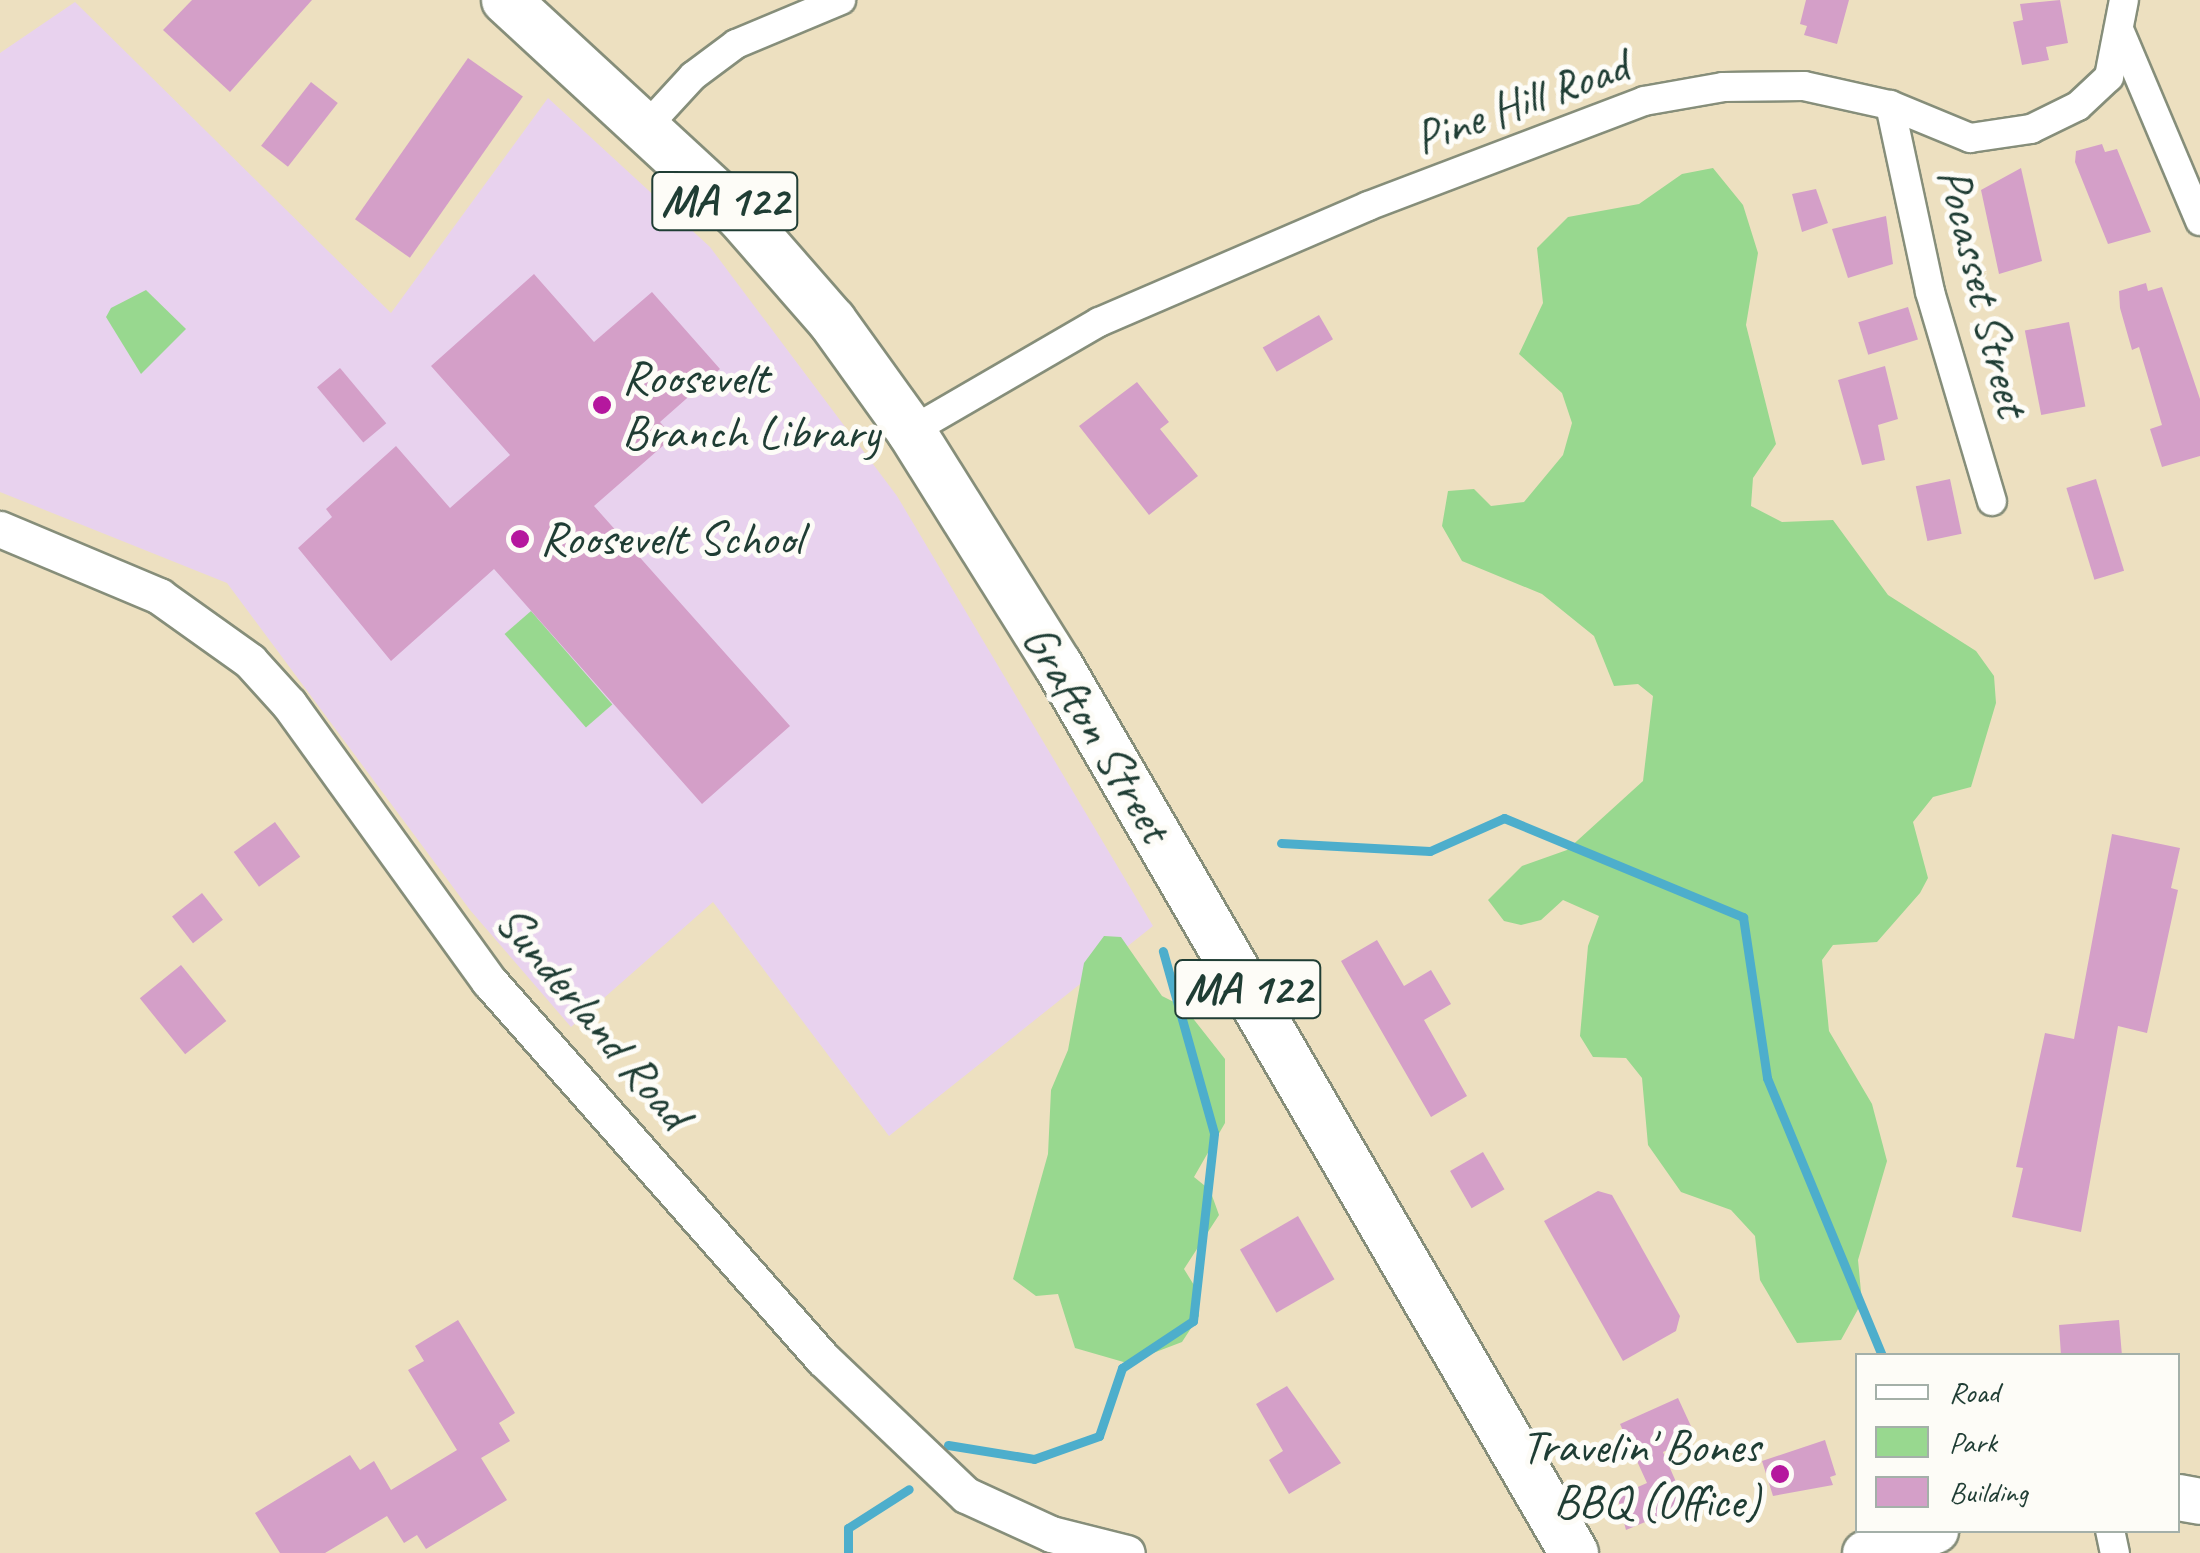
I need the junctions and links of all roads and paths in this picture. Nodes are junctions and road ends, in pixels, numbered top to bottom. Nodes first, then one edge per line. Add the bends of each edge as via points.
1 (506, 0) edge
2 (842, 0) edge
3 (2124, 0) edge
4 (2120, 33) junction
5 (1890, 105) junction
6 (648, 126) junction
7 (2200, 221) edge
8 (912, 431) junction
9 (1992, 502) dead end
10 (0, 530) edge
11 (1925, 1533) edge
12 (1127, 1553) edge
13 (1574, 1553) edge
14 (1865, 1553) edge

1 - 6 highway, Grafton Street / MA 122
2 - 6 street via 736,44 693,76
3 - 4 street, Pine Hill Road
4 - 5 street, Pine Hill Road via 2109,77 2096,93 2031,129 1970,138
4 - 7 street
5 - 8 street, Pine Hill Road via 1762,84 1644,101 1368,206 1098,322
5 - 9 street, Pocasset Street via 1930,292
6 - 8 highway, Grafton Street / MA 122 via 798,278
8 - 13 highway, Grafton Street / MA 122 via 1058,665
10 - 12 street, Sunderland Road via 159,596 250,662 289,704 489,981 823,1359 966,1495 1034,1528
11 - 14 main road

